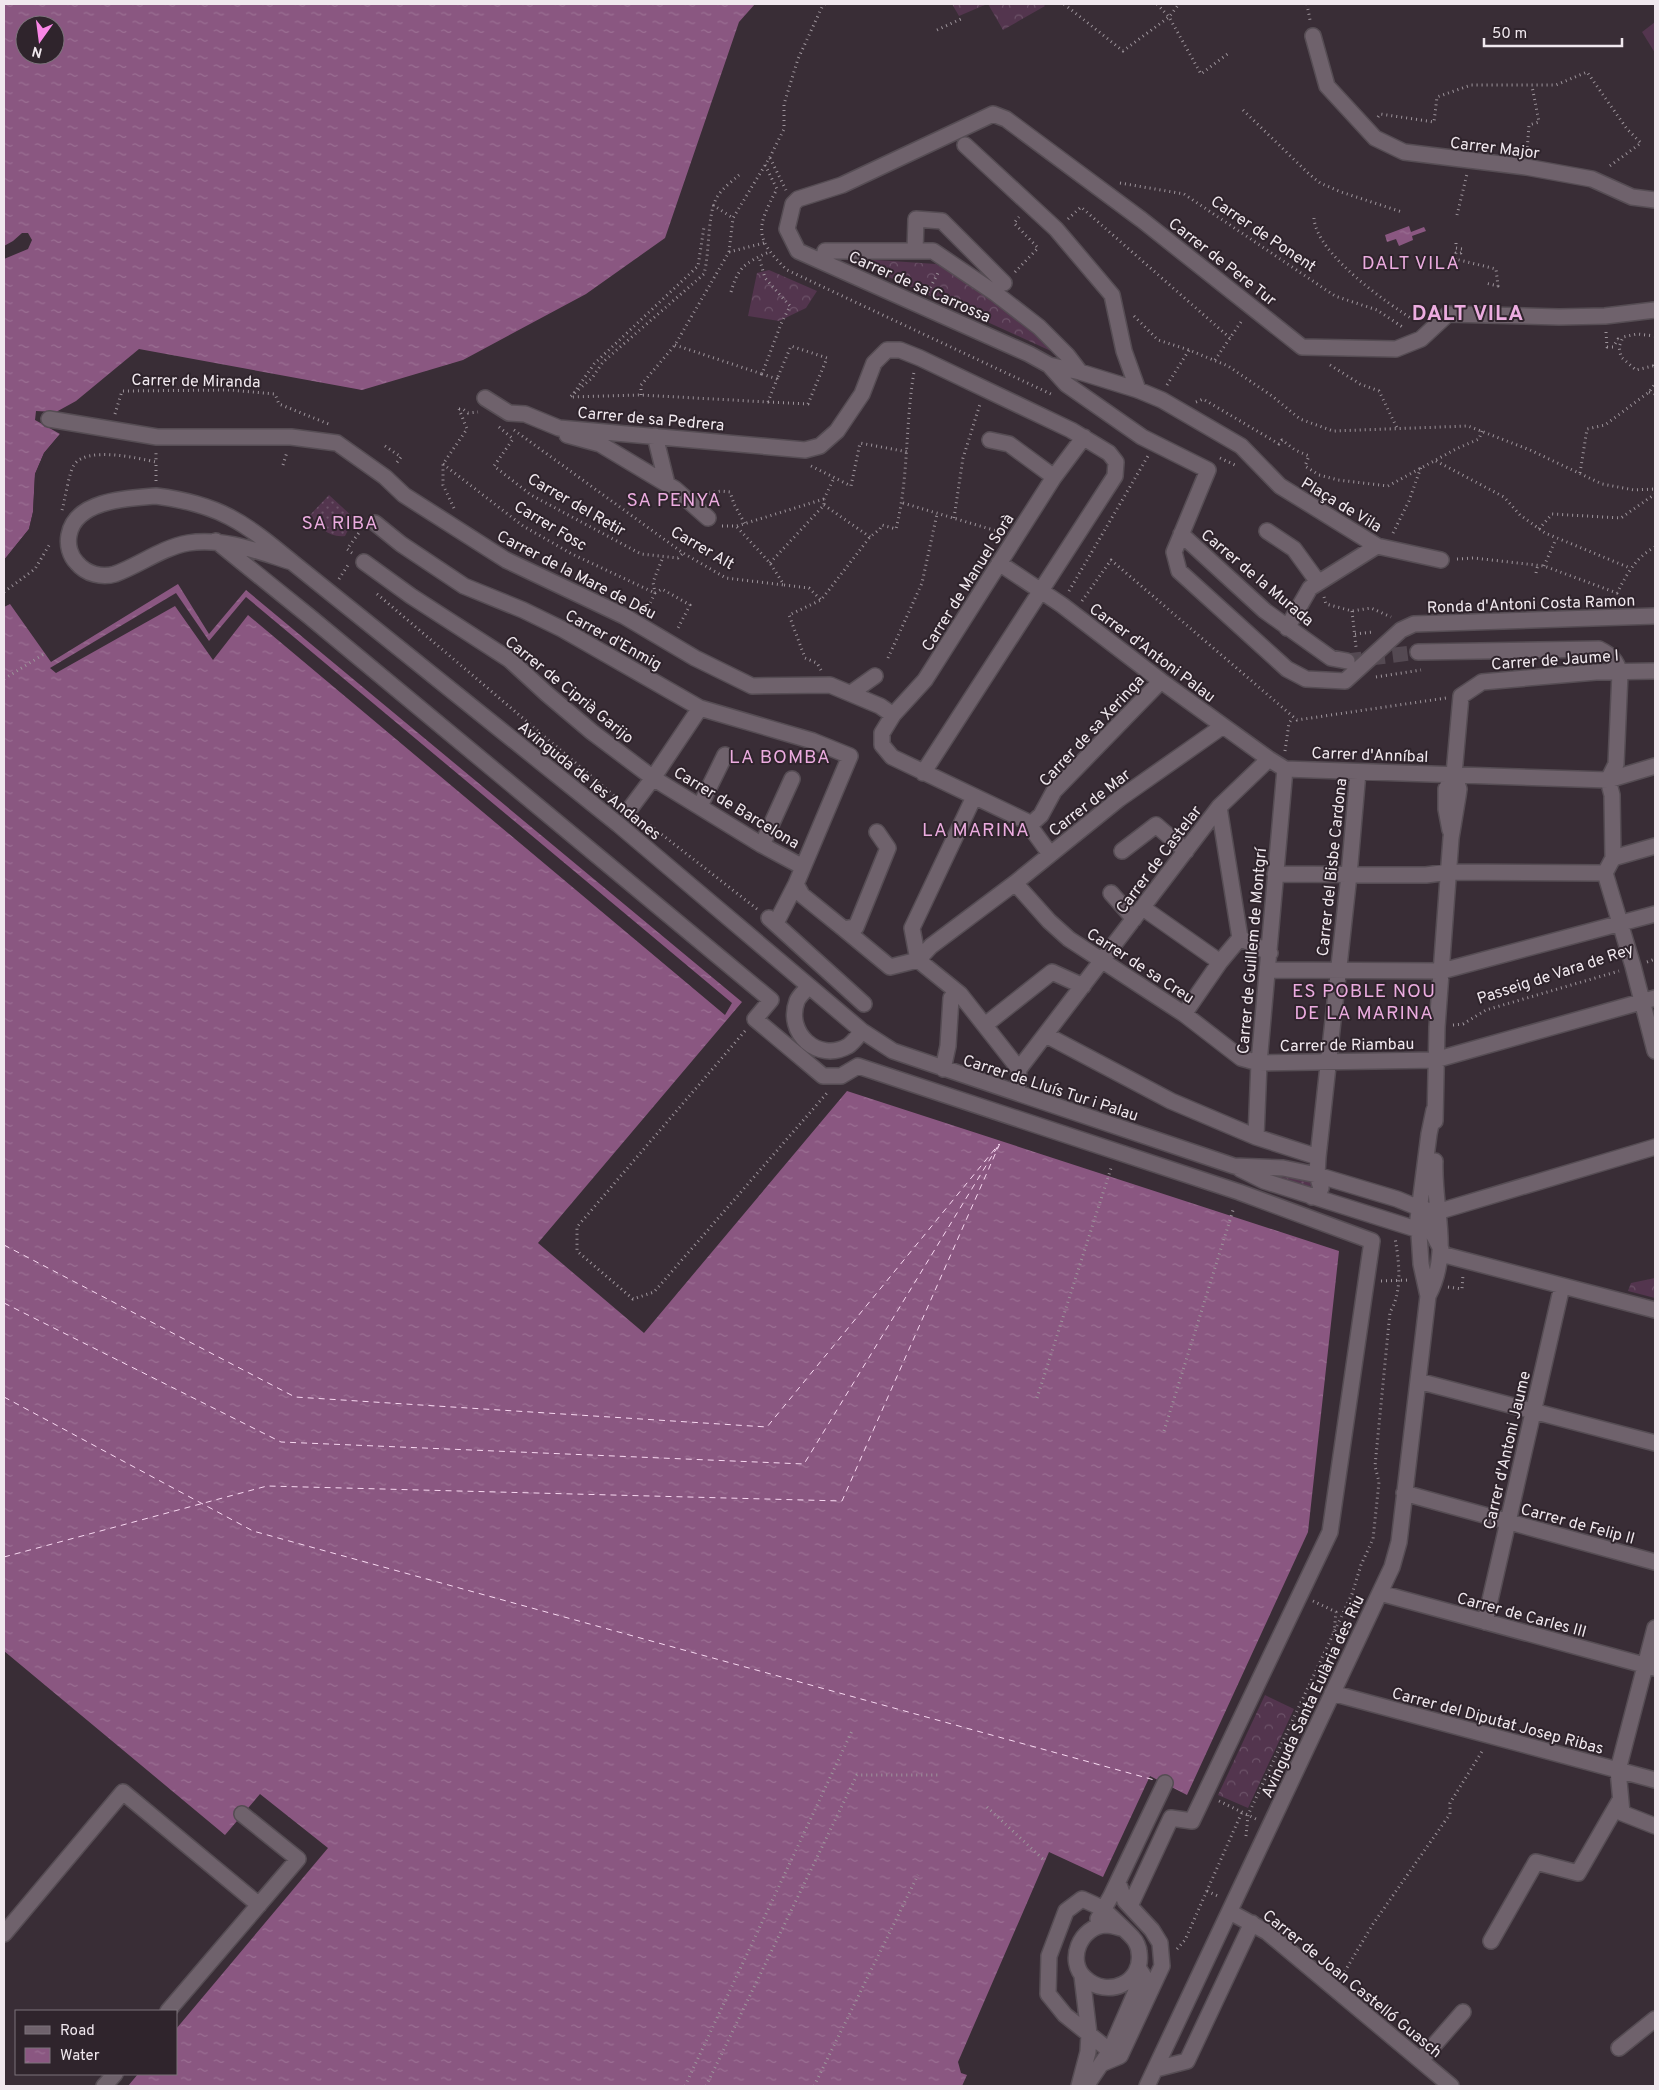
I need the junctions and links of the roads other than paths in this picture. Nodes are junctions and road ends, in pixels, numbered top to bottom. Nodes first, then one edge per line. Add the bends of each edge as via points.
1 (1313, 36) dead end
2 (993, 114) joint
3 (965, 145) dead end
4 (1655, 200) edge
5 (825, 251) dead end
6 (915, 251) junction
7 (1004, 283) road end
8 (1655, 310) edge
9 (1049, 366) junction
10 (1080, 372) junction
11 (1138, 390) junction
12 (485, 398) dead end
13 (49, 419) dead end
14 (559, 428) junction
15 (655, 436) junction
16 (1084, 437) junction
17 (990, 440) dead end
18 (1054, 477) junction
19 (667, 484) junction
20 (708, 518) road end
21 (375, 523) road end
22 (1267, 532) dead end
23 (1181, 534) junction
24 (216, 542) junction
25 (1380, 547) junction
26 (357, 560) road end
27 (1441, 560) road end
28 (292, 562) junction
29 (999, 563) junction
30 (1318, 582) junction
31 (1040, 590) junction
32 (1655, 616) edge
33 (1287, 628) junction
34 (1418, 652) tunnel mouth
35 (1353, 665) junction
36 (1655, 671) edge
37 (1620, 673) junction
38 (875, 676) dead end
39 (1161, 681) junction
40 (852, 693) junction
41 (700, 708) junction
42 (893, 715) junction
43 (1223, 726) junction
44 (726, 755) dead end
45 (1277, 764) junction
46 (1655, 766) edge
47 (1358, 772) junction
48 (923, 773) junction
49 (1454, 774) junction
50 (653, 778) junction
51 (792, 780) dead end
52 (1608, 780) junction
53 (974, 797) junction
54 (700, 806) junction
55 (1220, 807) junction
56 (630, 810) road end
57 (1029, 826) junction
58 (877, 832) dead end
59 (762, 845) junction
60 (1655, 846) edge
61 (1122, 851) dead end
62 (1186, 851) junction
63 (1050, 854) junction
64 (1613, 858) junction
65 (802, 866) junction
66 (1449, 872) junction
67 (1606, 873) junction
68 (1275, 874) junction
69 (1349, 875) junction
70 (1015, 883) junction
71 (796, 884) junction
72 (1111, 893) dead end
73 (1138, 914) junction
74 (1655, 914) edge
75 (1620, 924) junction
76 (850, 928) junction
77 (1240, 938) junction
78 (1270, 953) junction
79 (918, 960) junction
80 (1103, 960) junction
81 (1220, 962) junction
82 (1268, 970) junction
83 (1338, 971) junction
84 (1442, 971) junction
85 (809, 986) junction
86 (1083, 986) junction
87 (956, 996) junction
88 (1649, 1000) edge
89 (864, 1004) dead end
90 (1184, 1014) junction
91 (985, 1025) junction
92 (862, 1032) junction
93 (1046, 1035) junction
94 (1655, 1051) edge
95 (1436, 1060) junction
96 (1259, 1063) junction
97 (1330, 1063) junction
98 (1019, 1068) junction
99 (943, 1069) junction
100 (1017, 1093) junction
101 (1434, 1110) junction
102 (1256, 1137) junction
103 (1655, 1148) edge
104 (1318, 1157) junction
105 (1234, 1166) junction
106 (1317, 1175) junction
107 (1356, 1187) junction
108 (1312, 1197) junction
109 (1413, 1206) junction
110 (1351, 1210) junction
111 (1437, 1212) junction
112 (1419, 1230) junction
113 (1441, 1251) junction
114 (1421, 1264) junction
115 (1438, 1273) junction
116 (1562, 1286) junction
117 (1428, 1296) junction
118 (1655, 1310) edge
119 (1418, 1381) junction
120 (1533, 1411) junction
121 (1655, 1443) edge
122 (1404, 1493) junction
123 (1508, 1522) junction
124 (1655, 1562) edge
125 (1380, 1593) junction
126 (1485, 1622) junction
127 (1655, 1628) edge
128 (1650, 1666) edge
129 (1332, 1693) junction
130 (1618, 1770) junction
131 (1655, 1780) edge
132 (1164, 1783) dead end
133 (1620, 1800) junction
134 (242, 1814) dead end
135 (1655, 1826) edge
136 (1118, 1882) junction
137 (259, 1905) junction
138 (1130, 1906) junction
139 (1104, 1910) junction
140 (1230, 1912) junction
141 (1252, 1923) junction
142 (1093, 1928) junction
143 (1121, 1928) junction
144 (4, 1934) edge
145 (1491, 1942) dead end
146 (1138, 1967) junction
147 (1082, 1976) junction
148 (169, 2010) edge
149 (1463, 2012) dead end
150 (1655, 2019) edge
151 (1090, 2034) junction
152 (1619, 2048) dead end
153 (1110, 2051) junction
154 (1421, 2060) junction
155 (1100, 2064) junction
156 (1156, 2069) junction
157 (114, 2075) edge
158 (104, 2086) edge
159 (1079, 2086) edge
160 (1086, 2086) edge
161 (1148, 2086) edge
162 (1451, 2086) edge

1 - 4 street, Carrer Major via 1327,86 1375,138 1404,152 1592,179 1632,197
2 - 8 street, Carrer de Pere Tur via 1006,119 1142,220 1302,347 1396,349 1421,339 1448,314 1559,317
2 - 9 street, Carrer de sa Carrossa via 842,185 798,199 787,229 798,251 1029,354
3 - 11 street via 1056,229 1112,295 1124,351
5 - 6 street, Carrer de sa Carrossa
6 - 7 street via 916,219 942,221
6 - 10 street, Carrer de sa Carrossa via 933,251 995,293 1039,327
9 - 10 street, Plaça de Vila
9 - 23 street, Carrer de la Murada via 1066,384 1142,437 1208,470
10 - 11 street, Plaça de Vila
11 - 25 street, Plaça de Vila via 1162,394 1241,446 1280,486
12 - 14 street, Carrer de sa Pedrera via 509,414 525,414
13 - 40 street, Carrer de la Mare de Déu via 157,438 291,437 336,443 385,477 404,495 506,560 624,616 695,658 752,686 823,686
14 - 15 street, Carrer de sa Pedrera
14 - 19 street via 569,436 600,444
15 - 16 street, Carrer de sa Pedrera via 804,450 820,446 837,431 862,394 874,363 887,350 900,350
15 - 19 street
16 - 18 street, Carrer de Manuel Sorà
16 - 31 street via 1109,453 1116,462 1115,476
17 - 18 street via 1009,444
18 - 29 street, Carrer de Manuel Sorà
19 - 20 street
21 - 41 street, Carrer d'Enmig via 464,586 562,629
22 - 30 street via 1294,549
23 - 33 street, Carrer de la Murada
23 - 35 street, Ronda d'Antoni Costa Ramon via 1174,552 1180,571 1287,669 1306,679 1345,682
24 - 28 street, Avinguda de les Andanes
24 - 28 street, Avinguda de les Andanes via 188,543 158,552 105,576 89,572 77,563 71,555 68,538 74,521 88,509 130,498 156,496 183,499 234,518
24 - 138 street via 771,1000 755,1019 822,1076 841,1076 858,1066 1239,1192 1372,1242 1330,1532 1192,1821 1171,1818
25 - 27 street, Plaça de Vila
25 - 30 street
26 - 50 street, Carrer de Ciprià Garijo via 510,660 592,732
28 - 85 street, Avinguda de les Andanes via 619,825
29 - 31 street, Carrer d'Antoni Palau
29 - 42 street, Carrer de Manuel Sorà via 925,680
30 - 33 street via 1310,588
31 - 39 street, Carrer d'Antoni Palau
31 - 48 street
32 - 35 street, Ronda d'Antoni Costa Ramon via 1414,624
33 - 35 street, Carrer de la Murada via 1330,658
34 - 37 street via 1599,649 1611,655
36 - 37 street, Carrer de Jaume I
37 - 49 street, Carrer de Jaume I via 1596,672 1482,682 1462,696
37 - 52 street via 1616,764
38 - 40 street
39 - 43 street, Carrer d'Antoni Palau
39 - 57 street, Carrer de sa Xeringa via 1054,791 1041,815
40 - 42 street, Carrer de la Mare de Déu
41 - 50 street
41 - 65 street, Carrer d'Enmig via 813,740 850,756
42 - 48 street, Carrer de Manuel Sorà via 882,733 882,745 892,757
43 - 45 street, Carrer d'Antoni Palau
43 - 63 street, Carrer de Mar via 1119,798
44 - 54 street
45 - 47 street, Carrer d'Anníbal
45 - 55 street, Carrer de Castelar
45 - 68 street, Carrer de Guillem de Montgrí
46 - 52 street
47 - 49 street, Carrer d'Anníbal
47 - 69 street, Carrer del Bisbe Cardona
48 - 53 street
49 - 52 street, Carrer d'Anníbal
49 - 66 street via 1458,789 1457,809
50 - 54 street, Carrer de Barcelona
50 - 56 street
51 - 59 street
52 - 64 street via 1612,795
53 - 57 street
53 - 79 street via 912,928
54 - 59 street, Carrer de Barcelona
55 - 62 street, Carrer de Castelar
55 - 77 street
57 - 63 street
58 - 76 street via 888,848
59 - 65 street, Carrer de Barcelona
60 - 64 street
61 - 62 street via 1156,825
62 - 73 street, Carrer de Castelar
63 - 70 street, Carrer de Mar
64 - 67 street
65 - 71 street
66 - 67 street
66 - 69 street via 1426,876
66 - 84 street
67 - 75 street
68 - 69 street
68 - 78 street, Carrer de Guillem de Montgrí
69 - 83 street, Carrer del Bisbe Cardona
70 - 79 street, Carrer de Mar via 931,946
70 - 80 street, Carrer de sa Creu via 1049,921
71 - 76 street via 802,895
71 - 89 street via 771,922
72 - 73 street
73 - 80 street, Carrer de Castelar
73 - 81 street
74 - 75 street, Passeig de Vara de Rey
75 - 84 street, Passeig de Vara de Rey
75 - 88 street via 1633,966
76 - 79 street via 890,967
77 - 78 street
77 - 81 street
78 - 82 street, Carrer de Guillem de Montgrí
79 - 87 street
80 - 86 street, Carrer de Castelar
80 - 90 street, Carrer de sa Creu
81 - 90 street
82 - 83 street, Passeig de Vara de Rey
82 - 96 street, Carrer de Guillem de Montgrí
83 - 84 street, Passeig de Vara de Rey
83 - 97 street, Carrer del Bisbe Cardona
84 - 95 street
85 - 92 street, Avinguda de les Andanes
85 - 92 street via 797,1000 794,1018 800,1036 814,1048 832,1051 849,1045
86 - 91 street via 1052,972
86 - 93 street, Carrer de Castelar
87 - 91 street
87 - 99 street
88 - 94 street
88 - 95 street
90 - 96 street, Carrer de sa Creu via 1241,1058
91 - 98 street
92 - 99 street, Carrer de Lluís Tur i Palau via 893,1051
93 - 98 street, Carrer de Lluís Tur i Palau
93 - 102 street, Carrer de Lluís Tur i Palau via 1171,1101
95 - 97 street, Carrer de Riambau
95 - 101 street
96 - 97 street, Carrer de Riambau
96 - 102 street, Carrer de Guillem de Montgrí
97 - 104 street, Carrer del Bisbe Cardona
98 - 100 street
99 - 100 street, Carrer de Lluís Tur i Palau
100 - 105 street, Carrer de Lluís Tur i Palau
101 - 109 street, Avinguda Santa Eulària des Riu
101 - 111 street, Avinguda Santa Eulària des Riu
102 - 104 street, Carrer de Lluís Tur i Palau
103 - 111 street
104 - 106 street, Carrer del Bisbe Cardona
105 - 106 street, Carrer de Lluís Tur i Palau via 1283,1168
105 - 108 street, Carrer de Lluís Tur i Palau via 1264,1181
106 - 107 street, Carrer de Lluís Tur i Palau
106 - 108 street via 1321,1188
107 - 109 street, Carrer de Lluís Tur i Palau
107 - 110 street via 1346,1196
108 - 110 street, Carrer de Lluís Tur i Palau
109 - 111 street, Carrer de Lluís Tur i Palau
109 - 112 street, Avinguda Santa Eulària des Riu
109 - 113 street
110 - 112 street, Carrer de Lluís Tur i Palau
111 - 113 street, Avinguda Santa Eulària des Riu
112 - 114 street, Avinguda Santa Eulària des Riu
113 - 115 street, Avinguda Santa Eulària des Riu
113 - 116 street
114 - 115 street via 1430,1272
114 - 117 street, Avinguda Santa Eulària des Riu
115 - 117 street, Avinguda Santa Eulària des Riu
116 - 118 street
116 - 120 street, Carrer d'Antoni Jaume
117 - 119 street, Avinguda Santa Eulària des Riu
119 - 120 street
119 - 122 street, Avinguda Santa Eulària des Riu
120 - 121 street
120 - 123 street, Carrer d'Antoni Jaume
122 - 123 street, Carrer de Felip II
122 - 125 street, Avinguda Santa Eulària des Riu via 1399,1542
123 - 124 street, Carrer de Felip II
123 - 126 street, Carrer d'Antoni Jaume
125 - 126 street, Carrer de Carles III
125 - 129 street, Avinguda Santa Eulària des Riu
126 - 128 street, Carrer de Carles III via 1529,1641
127 - 128 street
128 - 130 street
129 - 130 street, Carrer del Diputat Josep Ribas
129 - 140 street, Avinguda Santa Eulària des Riu
130 - 131 street, Carrer del Diputat Josep Ribas
130 - 133 street
132 - 136 street
133 - 135 street via 1622,1813
133 - 145 street via 1578,1873 1536,1862
134 - 137 street via 298,1860
136 - 138 street
136 - 139 street
137 - 144 street via 124,1792
137 - 148 street
138 - 155 street via 1160,1943 1162,1966 1120,2056
139 - 142 street
139 - 143 street
139 - 151 street via 1082,1899 1066,1911 1049,1956 1048,1994 1066,2016
140 - 141 street, Carrer de Joan Castelló Guasch
140 - 156 street, Avinguda Santa Eulària des Riu
141 - 154 street, Carrer de Joan Castelló Guasch
141 - 156 street via 1187,2061
142 - 143 street via 1106,1925
142 - 147 street via 1082,1938 1076,1950 1076,1963
143 - 146 street via 1133,1938 1139,1952
146 - 147 street via 1124,1984 1113,1988 1101,1988
146 - 153 street via 1143,1975
147 - 151 street
149 - 154 street
150 - 152 street
151 - 153 street
151 - 159 street
153 - 155 street
154 - 162 street, Carrer de Joan Castelló Guasch
155 - 160 street
156 - 161 street, Avinguda Santa Eulària des Riu
157 - 158 street

